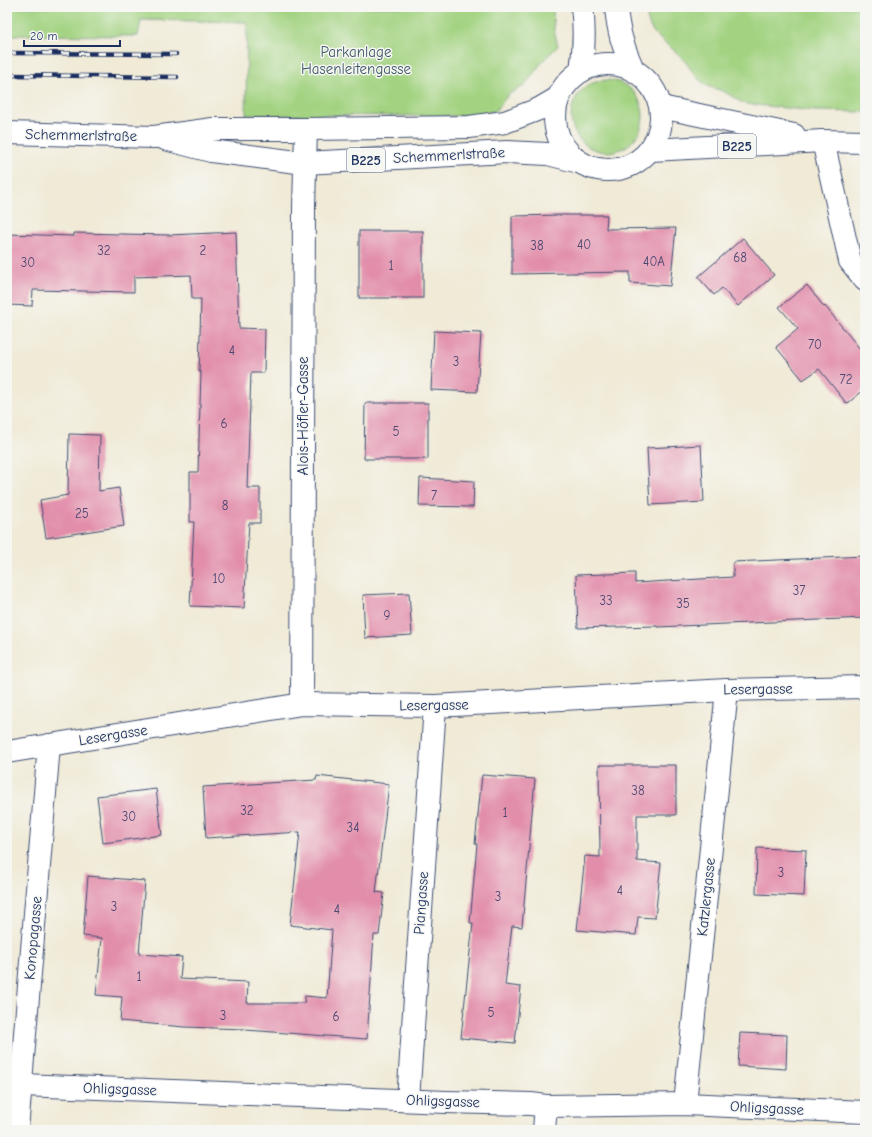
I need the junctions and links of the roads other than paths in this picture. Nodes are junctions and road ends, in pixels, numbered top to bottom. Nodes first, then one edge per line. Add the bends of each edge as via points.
1 (582, 7) edge
2 (616, 7) edge
3 (633, 69) junction
4 (581, 70) junction
5 (558, 98) junction
6 (661, 107) junction
7 (306, 129) junction
8 (7, 133) edge
9 (154, 137) junction
10 (823, 141) junction
11 (865, 142) edge
12 (651, 150) junction
13 (579, 162) junction
14 (305, 163) junction
15 (865, 280) edge
16 (865, 687) edge
17 (727, 690) junction
18 (302, 704) junction
19 (435, 706) junction
20 (49, 745) junction
21 (7, 752) edge
22 (22, 1085) junction
23 (408, 1100) junction
24 (685, 1104) junction
25 (546, 1106) junction
26 (865, 1112) edge
27 (17, 1130) edge
28 (544, 1130) edge

1 - 4 street via 584,49
2 - 3 street via 624,50
3 - 4 street, B225 via 615,63
3 - 6 street, B225 via 647,79 657,94
4 - 5 street, B225 via 568,81
5 - 7 street, Schemmerlstraße / B225 via 539,109 505,122 469,127
5 - 13 street, B225 via 555,114 557,131 564,147
6 - 10 street, B225
6 - 12 street, B225 via 661,129
7 - 9 street, Schemmerlstraße / B225 via 213,129
7 - 14 street, Alois-Höfler-Gasse
8 - 9 street, Schemmerlstraße / B225
9 - 14 street, Schemmerlstraße / B225 via 211,151
10 - 11 street, B225
10 - 12 street, B225
10 - 15 street via 850,261
12 - 13 street, B225 via 637,163 615,170 596,169
13 - 14 street, Schemmerlstraße / B225 via 548,154 507,152
14 - 18 street, Alois-Höfler-Gasse
16 - 17 street, Lesergasse
17 - 19 street, Lesergasse
17 - 24 street, Katzlergasse
18 - 19 street, Lesergasse
18 - 20 street, Lesergasse
19 - 23 street, Piangasse
20 - 21 street, Lesergasse
20 - 22 street, Konopagasse
22 - 23 street, Ohligsgasse
22 - 27 street, Konopagasse
23 - 25 street, Ohligsgasse
24 - 25 street, Ohligsgasse
24 - 26 street, Ohligsgasse
25 - 28 street

